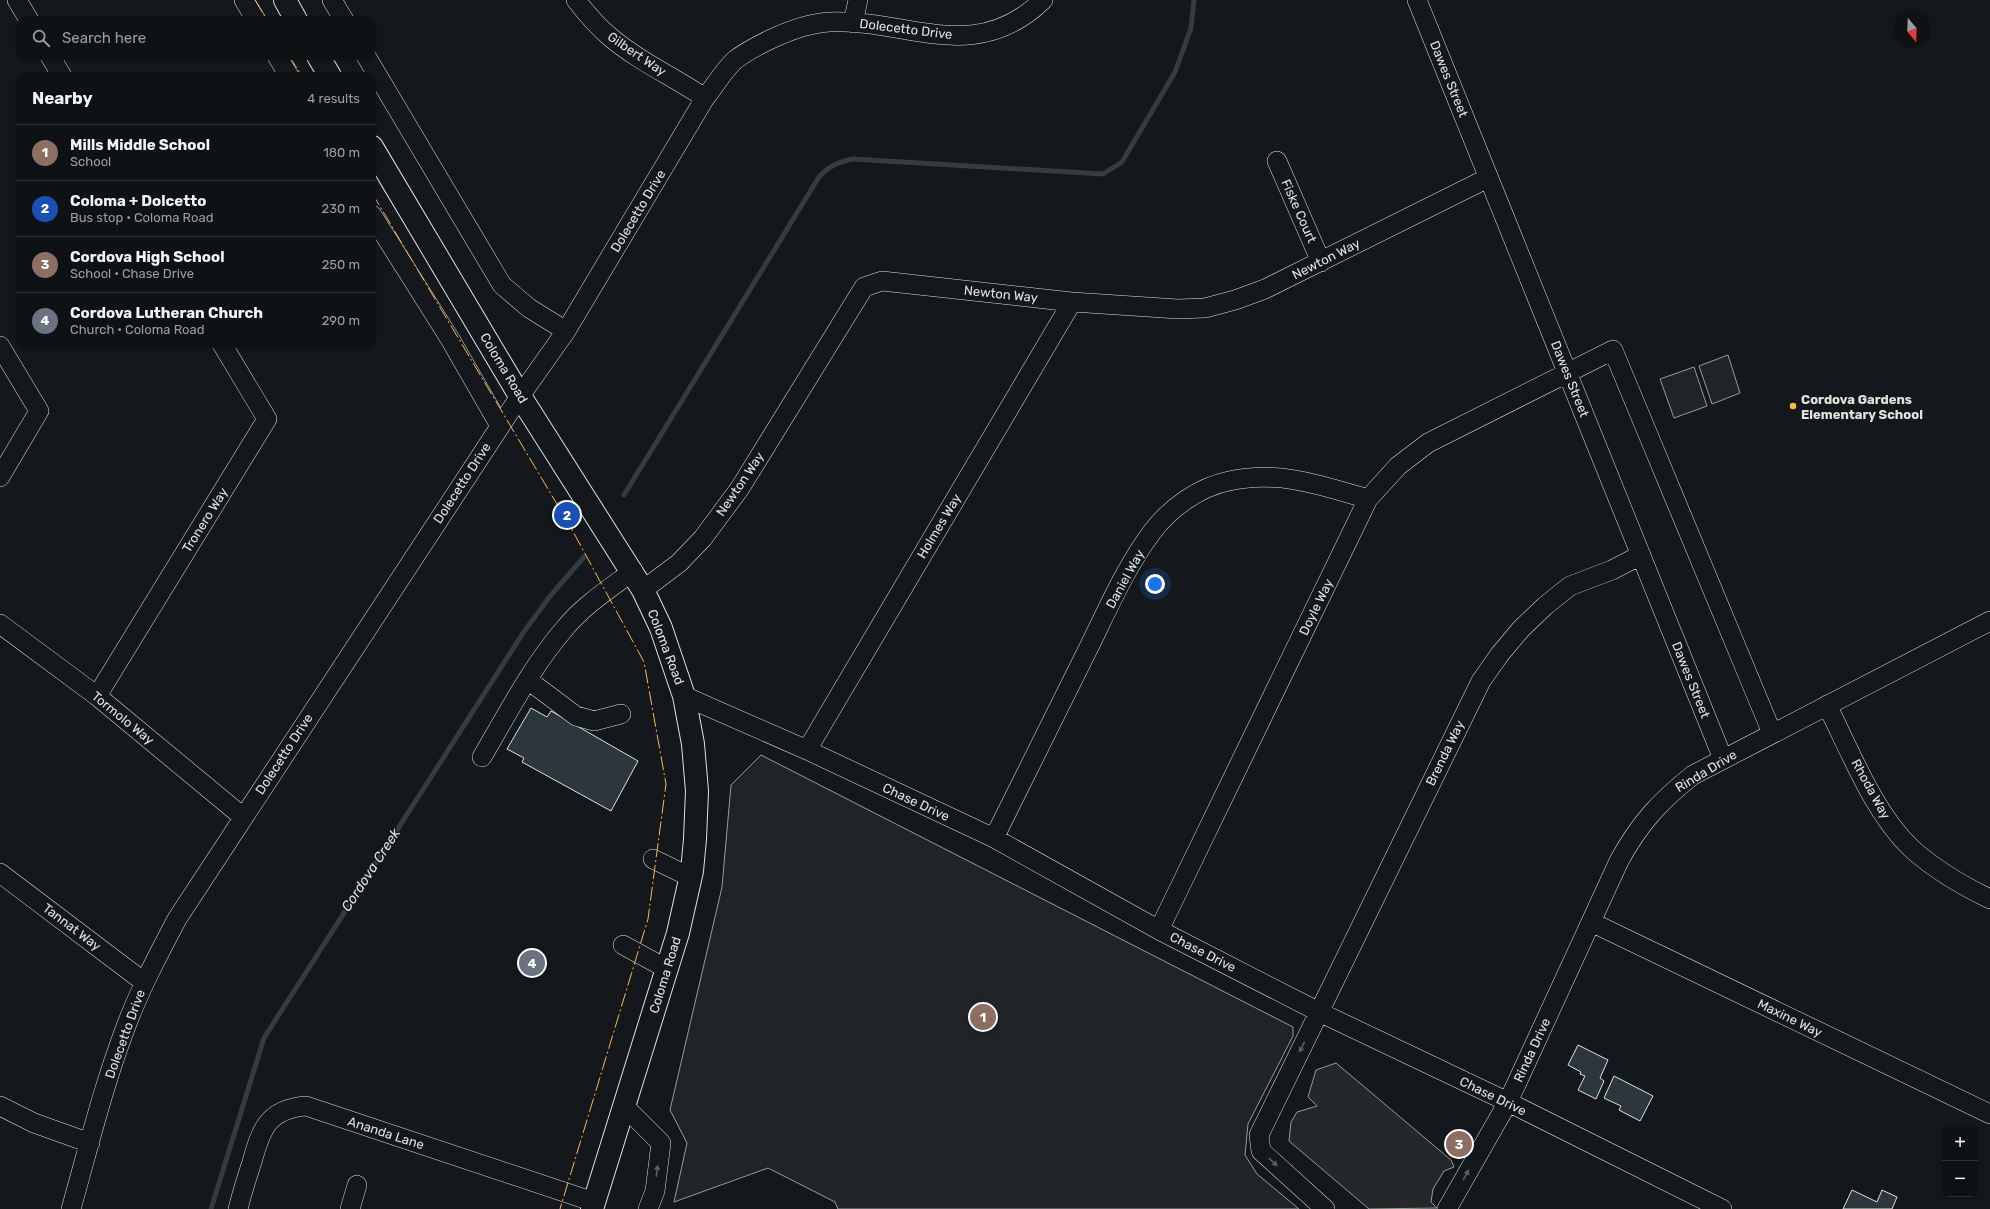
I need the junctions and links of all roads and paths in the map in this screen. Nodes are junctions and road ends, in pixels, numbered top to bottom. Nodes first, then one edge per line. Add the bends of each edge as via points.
1 (17, 0) edge
2 (244, 0) edge
3 (285, 0) edge
4 (332, 0) edge
5 (576, 0) edge
6 (858, 0) edge
7 (1043, 0) edge
8 (1417, 0) edge
9 (27, 16) edge
10 (254, 16) edge
11 (294, 16) edge
12 (342, 16) edge
13 (853, 23) junction
14 (52, 60) edge
15 (279, 60) edge
16 (320, 60) edge
17 (368, 60) edge
18 (60, 72) edge
19 (287, 72) edge
20 (328, 72) edge
21 (376, 72) edge
22 (376, 73) edge
23 (705, 98) junction
24 (376, 154) edge
25 (1277, 161) dead end
26 (1488, 178) junction
27 (376, 221) edge
28 (1321, 262) junction
29 (1072, 302) junction
30 (566, 331) junction
31 (0, 346) edge
32 (224, 348) edge
33 (1568, 372) junction
34 (520, 396) junction
35 (500, 426) junction
36 (0, 477) edge
37 (1368, 499) junction
38 (1641, 555) junction
39 (633, 571) junction
40 (643, 590) junction
41 (1990, 620) edge
42 (0, 624) edge
43 (528, 680) junction
44 (97, 696) junction
45 (684, 696) junction
46 (1827, 705) junction
47 (622, 714) dead end
48 (1772, 733) junction
49 (806, 750) junction
50 (482, 757) dead end
51 (1723, 759) junction
52 (243, 817) junction
53 (994, 838) junction
54 (653, 859) dead end
55 (0, 873) edge
56 (690, 877) junction
57 (1990, 899) edge
58 (1591, 922) junction
59 (1159, 930) junction
60 (623, 945) dead end
61 (667, 969) junction
62 (144, 982) junction
63 (1319, 1012) junction
64 (1508, 1102) junction
65 (0, 1106) edge
66 (624, 1106) junction
67 (1990, 1114) edge
68 (90, 1143) junction
69 (357, 1185) dead end
70 (593, 1206) edge
71 (71, 1209) edge
72 (238, 1209) edge
73 (350, 1209) edge
74 (648, 1209) edge
75 (1325, 1209) edge
76 (1447, 1209) edge
77 (1722, 1209) edge

1 - 9 street
2 - 10 street
3 - 11 main road
4 - 12 street
5 - 23 street, Gilbert Way via 592,21 610,38
6 - 13 street
7 - 13 street, Dolecetto Drive via 1018,20 1002,28 968,36 943,36
8 - 26 street, Dawes Street
13 - 23 street, Dolecetto Drive via 828,22 805,26 756,47 735,61
14 - 18 street
15 - 19 street
16 - 20 main road
17 - 21 street
22 - 30 street via 502,285 529,308
23 - 30 street, Dolecetto Drive
24 - 34 main road, Coloma Road
25 - 28 street, Fiske Court
26 - 28 street, Newton Way
26 - 33 street, Dawes Street
27 - 35 street via 450,339
28 - 29 street, Newton Way via 1266,289 1205,308 1178,309
29 - 40 street, Newton Way via 882,281 864,288 740,488 703,538 679,563
29 - 49 street, Holmes Way
30 - 34 street, Dolecetto Drive
31 - 36 street via 39,411
32 - 44 street, Tronero Way via 267,420
33 - 37 street, Doyle Way via 1428,443 1398,466
33 - 38 street, Dawes Street
33 - 48 street, Doyle Way via 1613,350
34 - 35 street, Dolecetto Drive
34 - 39 main road, Coloma Road
35 - 52 street, Dolecetto Drive
37 - 53 street, Daniel Way via 1284,477 1228,481 1184,500 1166,517 1132,561
37 - 59 street, Doyle Way
38 - 51 street, Dawes Street
38 - 63 street, Brenda Way via 1612,570 1570,586 1521,629 1500,654 1473,696
39 - 40 main road, Coloma Road
39 - 43 street via 589,604 565,627
40 - 45 main road, Coloma Road via 661,628
41 - 46 street, Rinda Drive
42 - 44 street, Tormolo Way
43 - 47 street via 576,716 594,721
43 - 50 street
44 - 52 street, Tormolo Way
45 - 49 street, Chase Drive
45 - 56 main road, Coloma Road via 693,744 697,791
46 - 48 street, Rinda Drive
46 - 57 street, Rhoda Way via 1874,799 1910,847 1958,883
48 - 51 street, Rinda Drive
49 - 53 street, Chase Drive
51 - 58 street, Rinda Drive via 1693,775 1650,813 1632,836
52 - 62 street, Dolecetto Drive via 177,919
53 - 59 street, Chase Drive
54 - 56 street
55 - 62 street, Tannat Way
56 - 61 main road, Coloma Road
58 - 64 street, Rinda Drive
58 - 67 street, Maxine Way
59 - 63 street, Chase Drive
60 - 61 street
61 - 66 main road, Coloma Road
62 - 68 street, Dolecetto Drive via 122,1036
63 - 64 street, Chase Drive
63 -> 75 street, Brenda Way via 1259,1135 1261,1151
76 -> 64 street, Rinda Drive
64 - 77 street, Chase Drive
65 - 68 street via 34,1123
66 - 70 main road, Coloma Road
74 -> 66 street via 655,1191 661,1143
68 - 71 street, Dolecetto Drive
69 - 73 street
70 - 72 street, Ananda Lane via 306,1106 293,1107 281,1112 269,1121 260,1134

